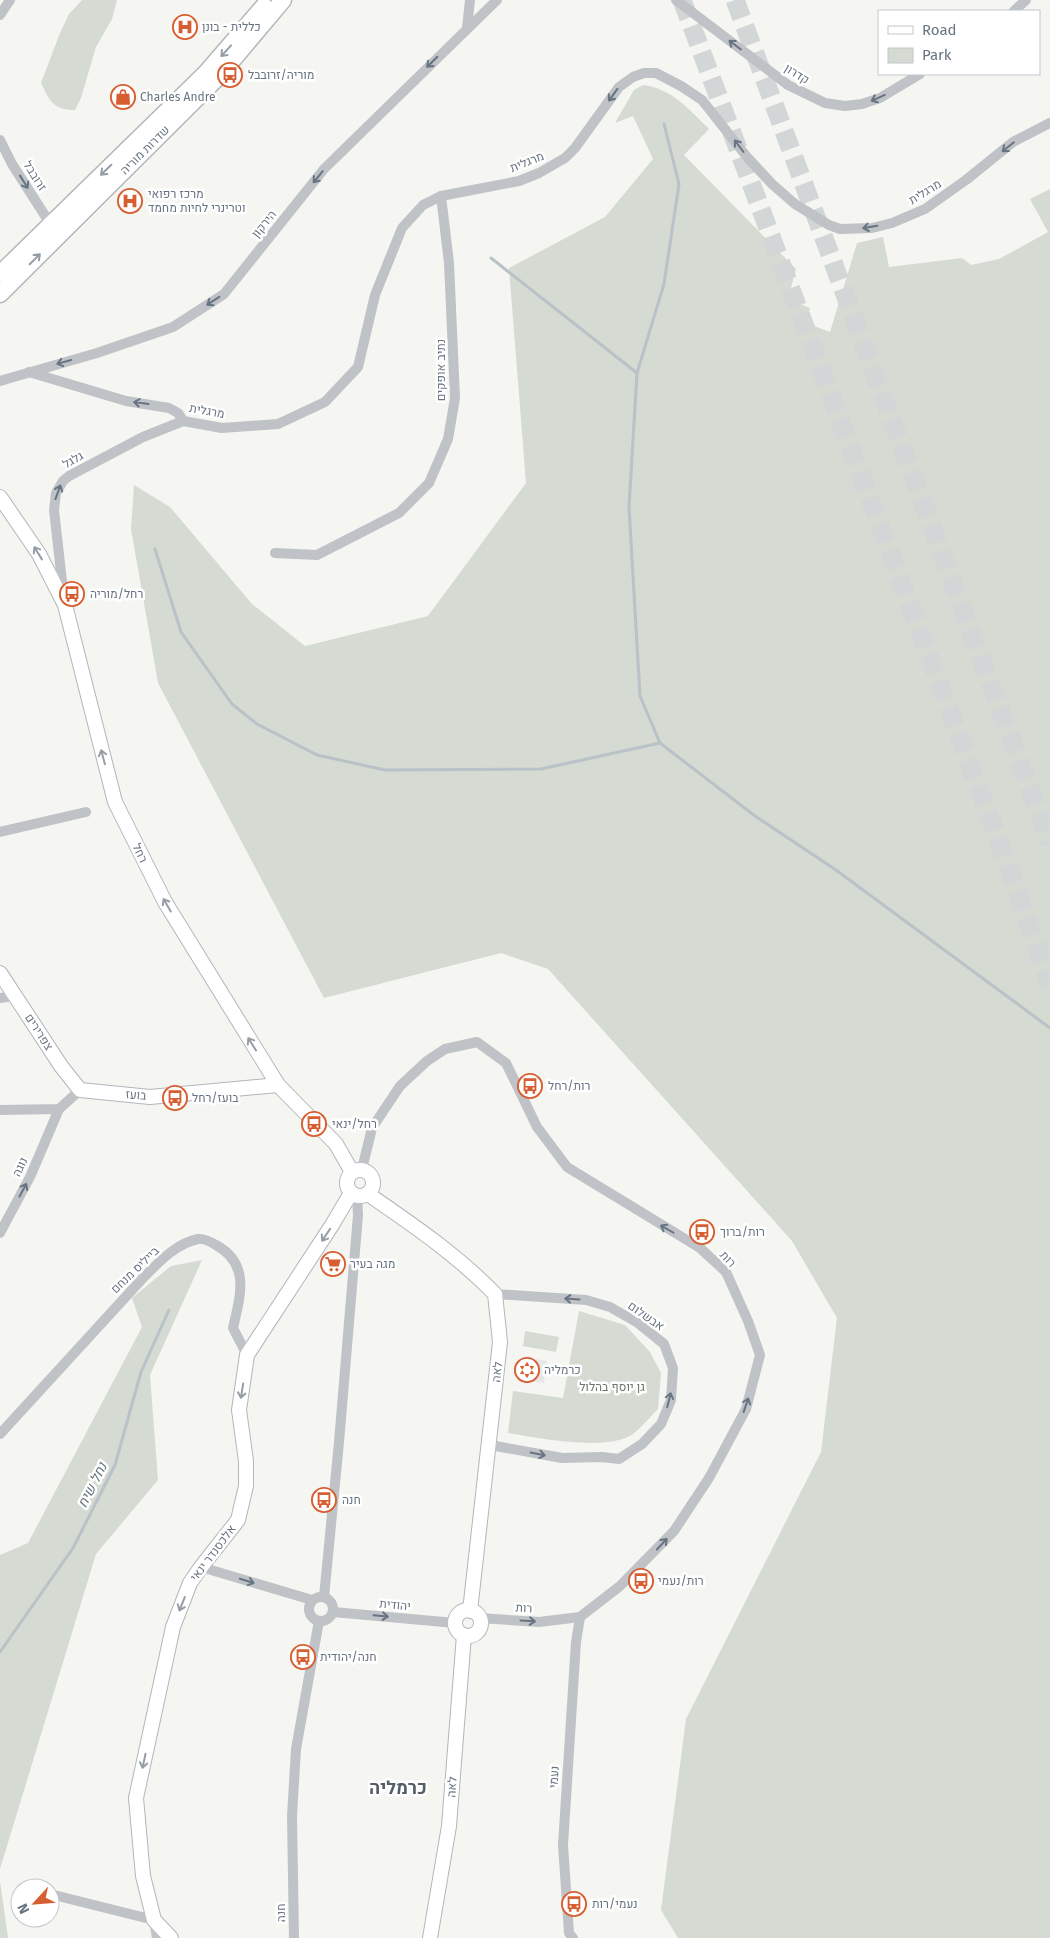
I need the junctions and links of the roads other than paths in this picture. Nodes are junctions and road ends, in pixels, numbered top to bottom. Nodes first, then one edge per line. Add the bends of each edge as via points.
1 (10, 0) edge
2 (283, 0) edge
3 (470, 0) edge
4 (497, 0) edge
5 (676, 0) edge
6 (1026, 0) edge
7 (263, 3) edge
8 (1015, 10) edge
9 (0, 15) edge
10 (467, 28) junction
11 (259, 29) junction
12 (918, 75) edge
13 (1050, 123) edge
14 (0, 140) edge
15 (441, 196) junction
16 (50, 225) junction
17 (0, 274) edge
18 (0, 294) edge
19 (28, 372) junction
20 (0, 381) edge
21 (182, 421) junction
22 (0, 497) edge
23 (275, 553) dead end
24 (65, 605) junction
25 (86, 812) dead end
26 (0, 832) edge
27 (0, 973) edge
28 (15, 996) junction
29 (0, 998) edge
30 (278, 1085) junction
31 (80, 1090) junction
32 (59, 1108) junction
33 (0, 1110) edge
34 (357, 1171) junction
35 (358, 1194) junction
36 (0, 1233) edge
37 (495, 1294) junction
38 (247, 1355) junction
39 (0, 1434) edge
40 (490, 1445) junction
41 (201, 1566) junction
42 (324, 1597) junction
43 (312, 1600) junction
44 (333, 1612) junction
45 (475, 1615) junction
46 (580, 1617) junction
47 (319, 1621) junction
48 (455, 1622) junction
49 (464, 1635) junction
50 (60, 1896) edge
51 (154, 1920) junction
52 (157, 1938) edge
53 (171, 1938) edge
54 (294, 1938) edge
55 (430, 1938) edge
56 (573, 1938) edge

1 - 9 street
2 - 11 main road, שדרות מוריה
3 - 10 street
4 - 10 street, הירקון
12 -> 5 street, קדרון via 880,98 862,104 825,103 788,85
6 - 8 street
7 - 11 street via 264,15
7 -> 16 main road, שדרות מוריה via 206,72
10 -> 19 street, הירקון via 324,169 224,294 173,327
18 -> 11 main road, שדרות מוריה via 219,76
13 -> 15 street, מרגלית via 1014,142 925,209 872,228 840,228 808,213 772,184 702,100 656,73 644,73 620,87 565,158 519,181
14 -> 16 street, זרובבל
15 - 21 street, מרגלית via 423,205 402,228 375,295 358,367 325,402 278,424 222,428
15 - 23 street, נתיב אופקים via 449,263 455,398 448,439 429,483 400,513 325,552 317,555
16 - 17 main road, שדרות מוריה
19 - 20 street, הירקון
21 -> 19 street, מרגלית via 170,408 126,401
24 -> 21 street, גלגל via 54,510 59,487 69,476 143,437
24 -> 22 street, רחל via 39,554
30 -> 24 street, רחל via 165,902 115,802
25 - 26 street
27 - 28 street, צפרירים
28 - 29 street
28 - 31 street, צפרירים
30 - 31 street, בועז via 150,1097
30 - 34 street, רחל via 336,1144
31 - 32 street
32 - 33 street
36 -> 32 street, נוגה via 30,1178
34 - 35 street via 347,1179 348,1189
34 - 35 street via 368,1172 373,1178 373,1187
46 -> 34 street, רות via 620,1586 674,1531 709,1478 746,1409 760,1355 726,1272 700,1248 567,1167 537,1127 506,1063 477,1042 444,1049 400,1086 372,1128
35 - 37 street via 420,1229
35 -> 38 street, אלכסנדר ינאי via 332,1225
35 - 42 street
37 - 40 street, לאה via 500,1342
40 -> 37 street, אבשלום via 562,1458 619,1459 642,1444 661,1424 671,1400 674,1368 664,1344 638,1323 610,1307 586,1300
38 - 39 street, בייליס מנחם via 233,1328 241,1292 238,1266 223,1249 199,1239 179,1247 159,1262
38 -> 41 street, אלכסנדר ינאי via 239,1410 246,1486 238,1520
40 - 45 street, לאה
41 -> 43 street
41 -> 51 street, אלכסנדר ינאי via 190,1583 172,1627 136,1798 143,1876
42 - 43 street
42 - 44 street via 331,1601
43 - 47 street via 310,1614
44 - 47 street via 329,1618
44 -> 48 street, יהודית
45 -> 46 street, רות via 539,1622
45 - 48 street via 460,1613
45 - 49 street via 480,1627 475,1633
46 - 56 street, נעמי via 562,1845 569,1933
47 - 54 street, חנה via 296,1749 292,1816
48 - 49 street via 457,1630
49 - 55 street, לאה via 448,1826
50 - 51 street
51 - 52 street, אלכסנדר ינאי
51 - 53 street

